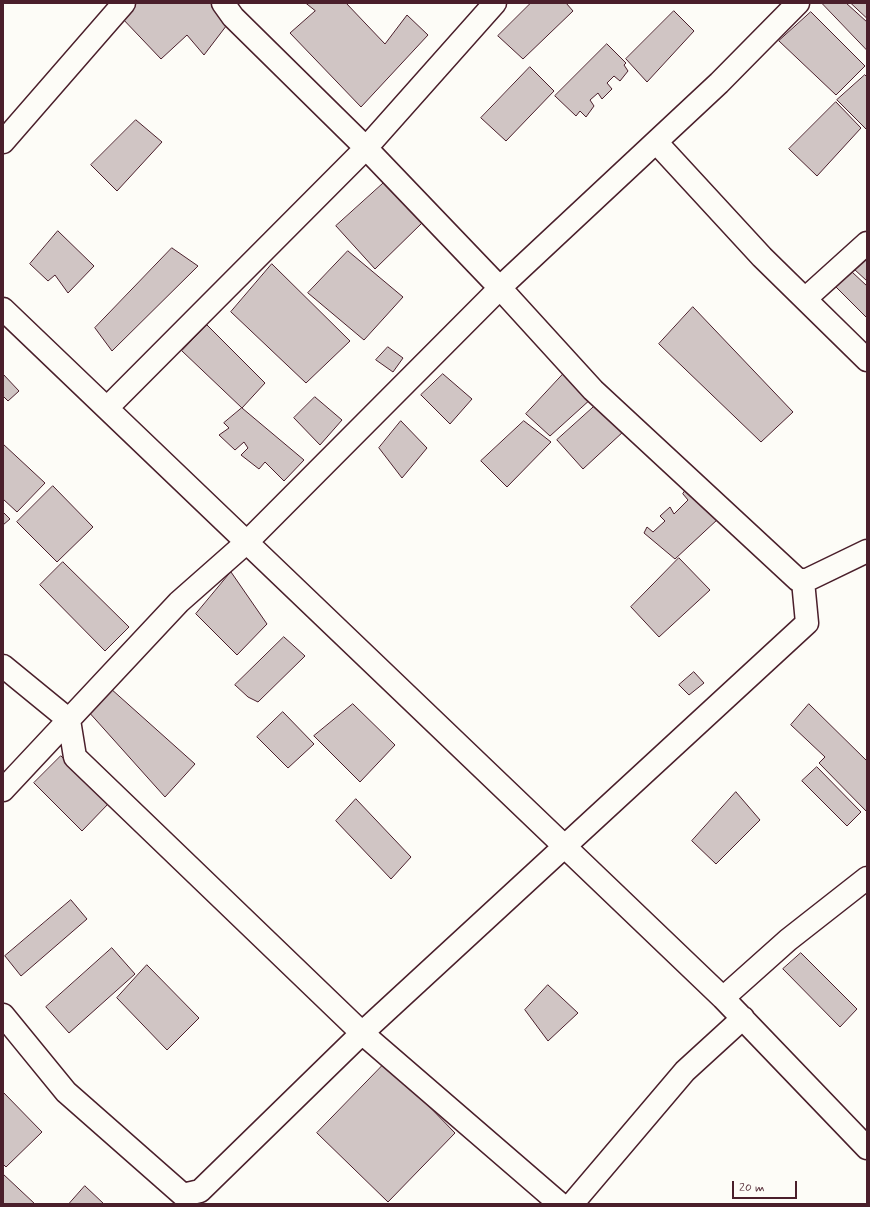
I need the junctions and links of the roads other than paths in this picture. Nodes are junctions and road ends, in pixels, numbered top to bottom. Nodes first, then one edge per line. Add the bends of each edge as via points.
1 (124, 3) edge
2 (223, 3) edge
3 (495, 3) edge
4 (797, 3) edge
5 (3, 142) edge
6 (656, 142) junction
7 (366, 148) junction
8 (867, 243) edge
9 (500, 288) junction
10 (805, 299) junction
11 (3, 309) edge
12 (867, 360) edge
13 (106, 408) junction
14 (247, 542) junction
15 (867, 551) edge
16 (803, 581) junction
17 (3, 666) edge
18 (69, 720) junction
19 (3, 790) edge
20 (565, 847) junction
21 (867, 878) edge
22 (723, 998) junction
23 (3, 1015) edge
24 (743, 1018) junction
25 (362, 1033) junction
26 (867, 1148) edge
27 (182, 1199) edge
28 (560, 1204) edge
29 (572, 1204) edge

1 - 5 street
2 - 7 street via 233,17
3 - 7 street
4 - 6 street via 719,83
6 - 9 street
6 - 10 street via 762,257
7 - 9 street
7 - 13 street
8 - 10 street
9 - 14 street
9 - 16 street via 593,390 798,580
10 - 12 street
11 - 13 street
13 - 14 street
14 - 18 street via 179,602
14 - 20 street
15 - 16 street
16 - 20 street via 807,623
17 - 18 street
18 - 19 street
18 - 25 street via 75,757
20 - 22 street
20 - 25 street
21 - 22 street via 788,940
22 - 24 street
23 - 27 street via 66,1092
24 - 26 street
24 - 29 street via 686,1071
25 - 27 street via 200,1191
25 - 28 street

